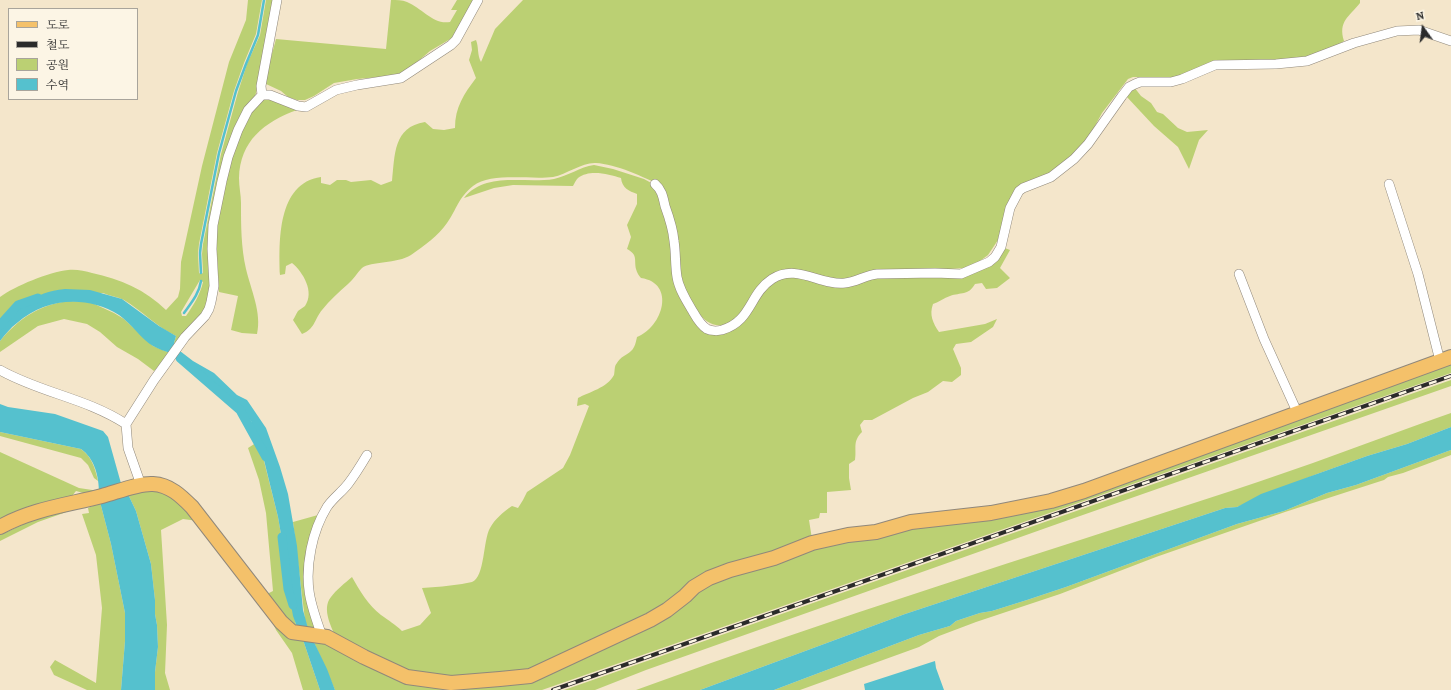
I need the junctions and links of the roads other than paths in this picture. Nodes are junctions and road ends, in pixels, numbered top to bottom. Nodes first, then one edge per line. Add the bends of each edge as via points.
1 (277, 0) edge
2 (478, 0) edge
3 (1451, 41) edge
4 (262, 95) junction
5 (655, 184) dead end
6 (1389, 184) dead end
7 (1239, 274) dead end
8 (1445, 359) edge
9 (0, 370) edge
10 (1298, 414) junction
11 (126, 424) junction
12 (366, 455) dead end
13 (135, 487) junction
14 (0, 527) edge
15 (310, 634) junction

1 - 4 street via 261,86
2 - 4 street via 456,40 401,78 336,90 306,107 270,95
3 - 5 street via 1419,30 1397,31 1354,43 1307,61 1219,64 1171,82 1134,84 1074,159 1051,177 1019,191 1010,208 1001,247 989,262 961,274 877,274 845,283 786,273 771,279 763,286 740,320 719,331 709,330 702,324 680,289 670,221 662,194
4 - 11 street via 248,110 238,130 219,192 212,249 214,286 211,302 205,316 180,344
6 - 8 street
7 - 10 street via 1264,339
8 - 10 main road
9 - 11 street via 37,388 95,407
10 - 15 main road via 1051,501 992,513 912,522 876,532 848,535 806,545 774,558 730,570 694,587 667,610 650,620 530,676 451,683 421,680 407,677 331,639
11 - 13 street
12 - 15 street via 349,484 328,505 313,538 307,568
13 - 14 main road via 39,510
13 - 15 main road via 154,484 175,492 204,523 281,622 292,632

